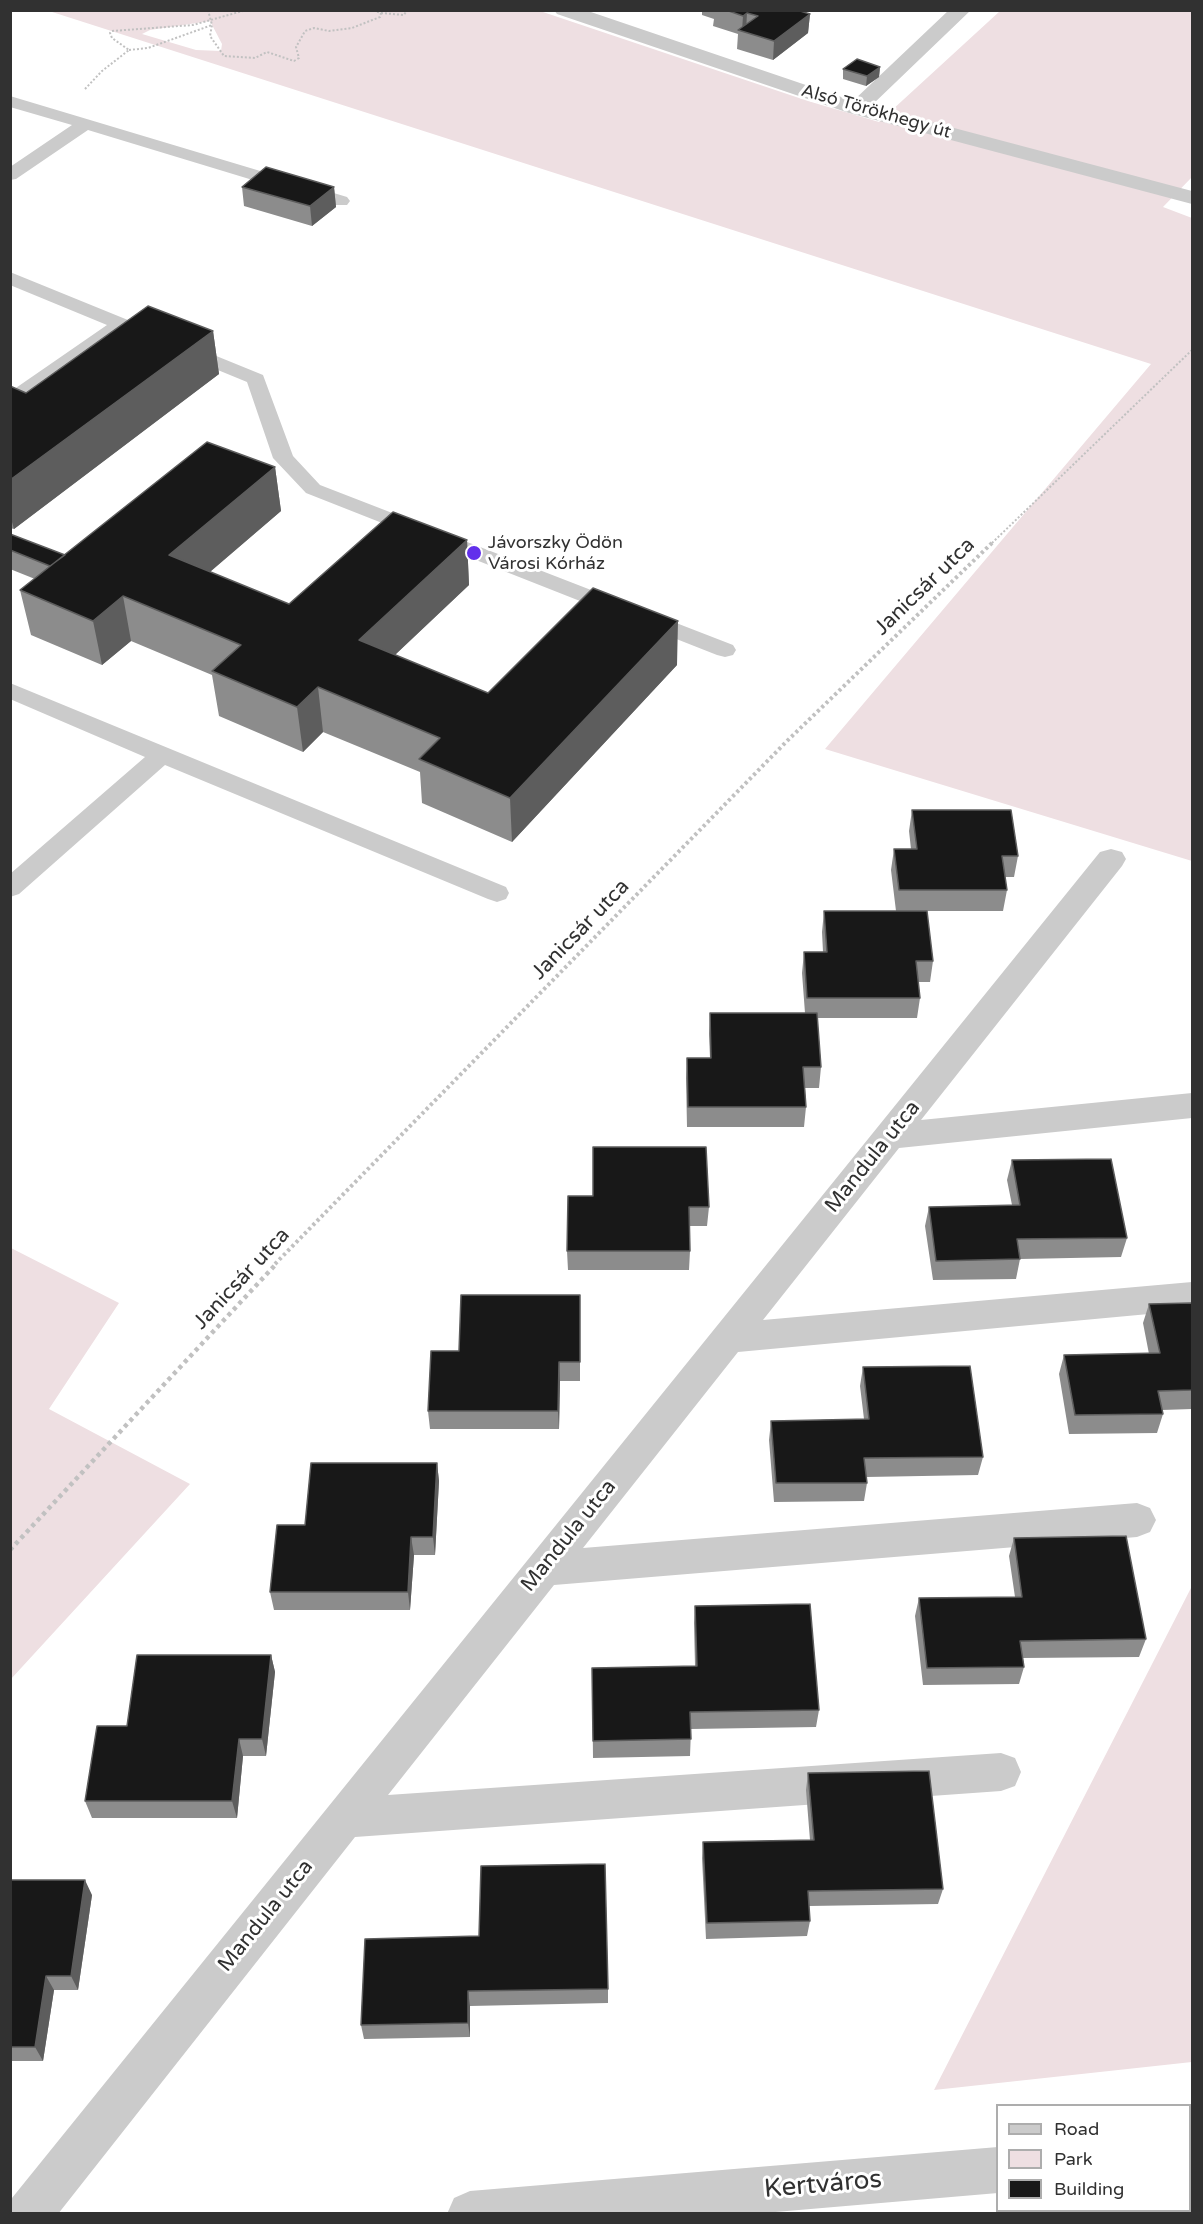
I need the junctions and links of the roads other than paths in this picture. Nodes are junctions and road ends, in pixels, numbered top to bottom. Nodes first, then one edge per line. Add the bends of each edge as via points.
1 (564, 10) edge
2 (961, 10) edge
3 (10, 101) edge
4 (856, 109) junction
5 (85, 124) junction
6 (10, 175) edge
7 (1192, 198) edge
8 (341, 201) dead end
9 (10, 278) edge
10 (121, 324) junction
11 (10, 402) edge
12 (725, 650) dead end
13 (10, 690) edge
14 (162, 755) junction
15 (1111, 859) dead end
16 (10, 888) edge
17 (497, 893) dead end
18 (1192, 1106) edge
19 (890, 1136) junction
20 (1192, 1296) edge
21 (728, 1338) junction
22 (1137, 1520) dead end
23 (542, 1569) junction
24 (1001, 1772) dead end
25 (344, 1818) junction
26 (996, 2170) edge
27 (28, 2214) edge
28 (470, 2214) edge

1 - 4 street, Alsó Törökhegy út
2 - 4 street
3 - 5 lane
4 - 7 street, Alsó Törökhegy út
5 - 6 lane
5 - 8 lane
9 - 10 lane
10 - 11 lane
10 - 12 lane via 256,379 284,458 313,489
13 - 14 lane
14 - 16 lane
14 - 17 lane
15 - 19 street, Mandula utca
18 - 19 street
19 - 21 street, Mandula utca
20 - 21 street
21 - 23 street, Mandula utca
22 - 23 street
23 - 25 street, Mandula utca
24 - 25 street
25 - 27 street, Mandula utca
26 - 28 street, Kertváros

